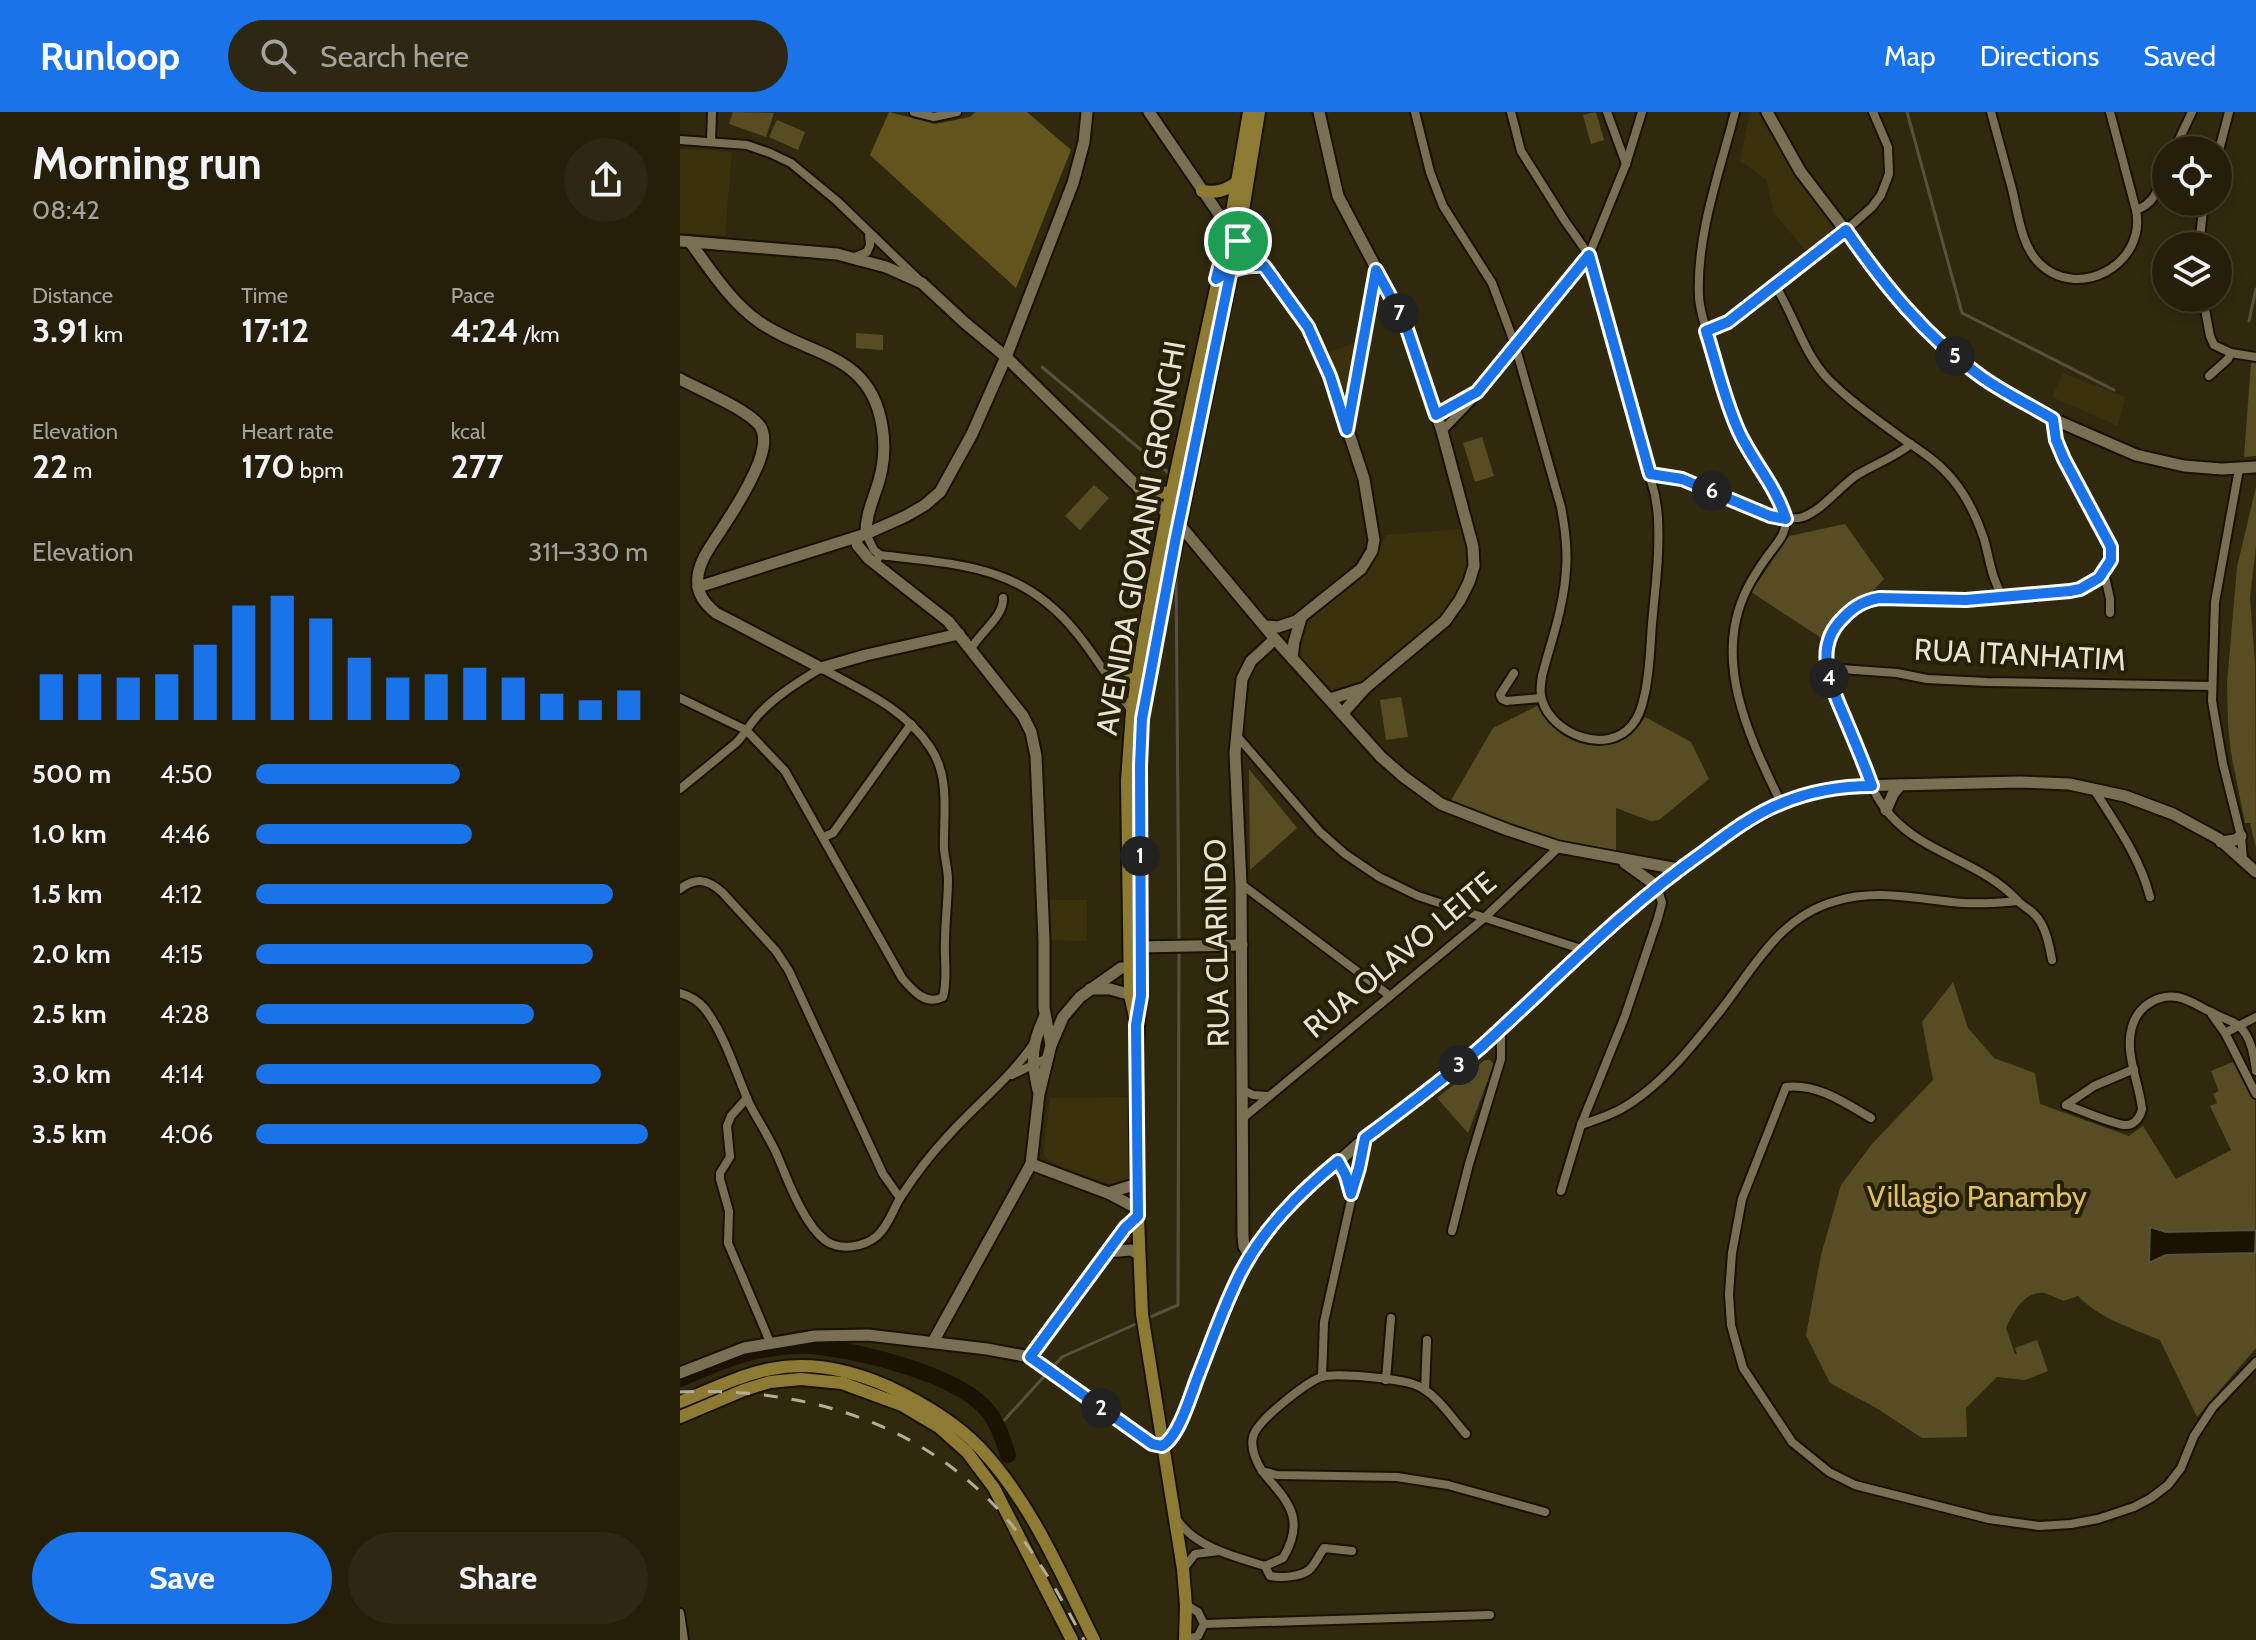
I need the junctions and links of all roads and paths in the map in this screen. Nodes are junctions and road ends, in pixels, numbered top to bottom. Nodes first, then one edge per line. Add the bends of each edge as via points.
1 (712, 112) edge
2 (914, 112) edge
3 (957, 112) edge
4 (1087, 112) edge
5 (1149, 112) edge
6 (1249, 112) edge
7 (1259, 112) edge
8 (1319, 112) edge
9 (1415, 112) edge
10 (1511, 112) edge
11 (1607, 112) edge
12 (1642, 112) edge
13 (1735, 112) edge
14 (1767, 112) edge
15 (1873, 112) edge
16 (1991, 112) edge
17 (2110, 112) edge
18 (2192, 112) edge
19 (2229, 112) edge
20 (2181, 136) edge
21 (2223, 136) edge
22 (680, 140) edge
23 (711, 141) junction
24 (1626, 164) junction
25 (1237, 182) junction
26 (1202, 191) junction
27 (2152, 200) edge
28 (2136, 210) junction
29 (1229, 229) junction
30 (1846, 230) junction
31 (869, 233) junction
32 (1238, 241) junction
33 (685, 242) edge
34 (1589, 255) junction
35 (855, 257) junction
36 (1264, 266) junction
37 (1231, 270) junction
38 (1376, 270) junction
39 (1216, 279) junction
40 (922, 283) junction
41 (1775, 285) junction
42 (2206, 312) edge
43 (1706, 331) junction
44 (1515, 345) junction
45 (2231, 353) junction
46 (1006, 357) junction
47 (2256, 357) edge
48 (2209, 376) dead end
49 (680, 379) edge
50 (1477, 392) junction
51 (1436, 415) junction
52 (2053, 419) junction
53 (1347, 430) junction
54 (1442, 431) junction
55 (1911, 444) junction
56 (2256, 467) edge
57 (2239, 469) junction
58 (1650, 474) junction
59 (1139, 488) junction
60 (1187, 489) junction
61 (1172, 493) junction
62 (1167, 513) junction
63 (1786, 519) junction
64 (1179, 524) junction
65 (860, 536) junction
66 (878, 559) junction
67 (2104, 572) junction
68 (698, 587) junction
69 (2003, 597) junction
70 (1003, 598) dead end
71 (2110, 613) dead end
72 (1301, 617) junction
73 (1265, 626) junction
74 (959, 634) junction
75 (1275, 639) junction
76 (971, 649) junction
77 (1292, 658) junction
78 (821, 668) junction
79 (1827, 668) junction
80 (1514, 673) dead end
81 (1137, 678) junction
82 (1110, 681) junction
83 (2212, 686) junction
84 (1365, 688) junction
85 (680, 698) edge
86 (1541, 698) junction
87 (1330, 699) junction
88 (1342, 714) junction
89 (1137, 716) junction
90 (911, 724) junction
91 (746, 730) junction
92 (1237, 736) junction
93 (1900, 785) junction
94 (1872, 786) junction
95 (2093, 788) junction
96 (680, 789) edge
97 (1781, 803) junction
98 (1886, 810) junction
99 (2241, 836) junction
100 (824, 837) junction
101 (2221, 842) junction
102 (1559, 847) junction
103 (1621, 859) junction
104 (2243, 861) junction
105 (1678, 869) junction
106 (2256, 872) edge
107 (1241, 884) junction
108 (1657, 886) junction
109 (680, 889) edge
110 (2150, 897) dead end
111 (2018, 901) junction
112 (1483, 919) junction
113 (1242, 945) junction
114 (1139, 947) junction
115 (1584, 950) junction
116 (2052, 960) dead end
117 (1135, 972) junction
118 (1089, 989) junction
119 (680, 993) edge
120 (1136, 996) junction
121 (1390, 996) junction
122 (2209, 1011) junction
123 (1063, 1017) junction
124 (2256, 1017) edge
125 (2238, 1025) junction
126 (1501, 1028) junction
127 (1041, 1029) junction
128 (2225, 1033) junction
129 (1051, 1045) junction
130 (2254, 1046) edge
131 (2235, 1054) junction
132 (1047, 1058) junction
133 (1032, 1065) junction
134 (2134, 1069) junction
135 (2256, 1071) edge
136 (1004, 1078) junction
137 (1243, 1090) junction
138 (1039, 1094) junction
139 (2256, 1094) edge
140 (1270, 1096) junction
141 (747, 1098) junction
142 (1243, 1118) junction
143 (1871, 1118) dead end
144 (1581, 1125) junction
145 (1365, 1138) junction
146 (1338, 1161) junction
147 (1031, 1164) junction
148 (1137, 1184) junction
149 (1561, 1191) dead end
150 (1108, 1193) junction
151 (1351, 1194) junction
152 (900, 1198) junction
153 (1138, 1212) junction
154 (1452, 1231) dead end
155 (1107, 1252) junction
156 (1139, 1254) junction
157 (1250, 1257) junction
158 (1391, 1318) dead end
159 (1427, 1340) dead end
160 (770, 1342) junction
161 (933, 1342) junction
162 (1030, 1357) junction
163 (2256, 1362) edge
164 (680, 1373) edge
165 (1322, 1377) junction
166 (1386, 1380) junction
167 (1425, 1390) junction
168 (680, 1402) edge
169 (680, 1417) edge
170 (1466, 1434) dead end
171 (1162, 1446) junction
172 (1262, 1471) junction
173 (1545, 1512) dead end
174 (1175, 1518) junction
175 (1220, 1551) junction
176 (1352, 1551) dead end
177 (1265, 1566) junction
178 (1183, 1569) junction
179 (1186, 1605) junction
180 (680, 1613) edge
181 (1490, 1615) dead end
182 (1204, 1624) junction
183 (684, 1640) edge
184 (1072, 1640) edge
185 (1094, 1640) edge
186 (1183, 1640) edge

1 - 23 street
2 - 3 street via 934,117
4 - 46 street via 1073,183
5 - 26 street
6 - 25 main road, AVENIDA GIOVANNI GRONCHI
7 - 32 main road, AVENIDA GIOVANNI GRONCHI
8 - 38 street via 1338,196
9 - 44 street via 1440,199 1492,283
10 - 34 street via 1521,151
11 - 24 street
12 - 24 street
13 - 43 street via 1703,241 1699,299
14 - 30 street via 1800,171
15 - 30 street via 1888,147 1889,174 1872,207
16 - 28 street via 2025,241 2050,272 2082,278 2115,268 2130,250
17 - 28 street
18 - 20 street
19 - 21 street
22 - 23 street
23 - 31 street via 747,145 791,163
24 - 34 street
25 - 26 main road via 1226,190
25 - 29 main road, AVENIDA GIOVANNI GRONCHI
26 - 29 street
27 - 28 street
29 - 32 street
29 - 39 main road, AVENIDA GIOVANNI GRONCHI
30 - 41 street
30 - 52 street via 1895,296 1942,346 1999,389
31 - 35 street via 867,252
31 - 40 street
32 - 36 street
32 - 37 main road, AVENIDA GIOVANNI GRONCHI
33 - 35 street
33 - 65 street via 757,321 843,362 869,388 882,426 884,460
34 - 44 street
34 - 58 street
35 - 40 street
36 - 37 main road
36 - 53 street via 1308,327
37 - 39 main road
37 - 60 main road, AVENIDA GIOVANNI GRONCHI
38 - 51 street via 1405,323
38 - 53 street
39 - 61 main road, AVENIDA GIOVANNI GRONCHI
40 - 46 street
41 - 43 street via 1728,322
41 - 55 street via 1817,366 1845,395
42 - 45 street via 2214,345
43 - 63 street via 1740,434 1774,488
44 - 50 street
44 - 86 street via 1565,536 1565,584
45 - 47 street
45 - 48 street
46 - 59 street
46 - 65 street via 940,492 906,516
49 - 68 street via 746,415 763,432 751,482 701,566
50 - 51 street
50 - 54 street
51 - 54 street
52 - 57 street via 2136,455
52 - 67 street via 2064,459 2111,547
53 - 72 street via 1364,479 1374,530 1372,551 1361,569
54 - 84 street via 1474,566 1445,621
55 - 63 street via 1803,517
55 - 69 street via 1932,458 1963,493
56 - 57 street
57 - 83 street via 2215,602
58 - 63 street via 1682,479
58 - 86 street via 1658,537 1647,686 1640,711 1624,733 1590,738 1560,727
59 - 61 main road
59 - 62 street
60 - 61 main road
60 - 64 main road, AVENIDA GIOVANNI GRONCHI
61 - 62 main road, AVENIDA GIOVANNI GRONCHI
62 - 64 street
62 - 81 main road, AVENIDA GIOVANNI GRONCHI
63 - 97 street via 1779,542 1739,607 1732,644 1741,707
64 - 73 street
64 - 89 main road, AVENIDA GIOVANNI GRONCHI
65 - 66 street via 864,554
65 - 68 street
66 - 74 street
66 - 82 street via 929,559 1016,582 1074,629
67 - 69 street via 2075,590
67 - 71 street
68 - 78 street via 700,597 716,613
69 - 79 street via 1865,601 1832,631
70 - 76 street via 1000,612
72 - 73 street
72 - 77 street
73 - 75 street
74 - 76 street
74 - 78 street
75 - 77 street
75 - 92 street, RUA CLARINDO via 1246,668
76 - 127 street via 1023,716 1034,741
77 - 87 street
78 - 90 street via 874,696
78 - 91 street via 761,712
79 - 83 street, RUA ITANHATIM via 1987,682
79 - 94 street
80 - 86 street via 1502,699
81 - 82 main road
81 - 89 main road, AVENIDA GIOVANNI GRONCHI
82 - 89 street
83 - 99 street via 2221,755
84 - 87 street
84 - 88 street
85 - 91 street
87 - 88 street
88 - 102 street via 1381,757 1441,804
89 - 114 main road, AVENIDA GIOVANNI GRONCHI
89 - 117 main road, AVENIDA GIOVANNI GRONCHI via 1127,781
90 - 100 street via 833,833
90 - 100 street via 934,752 944,787 948,881 941,999 923,998 902,978
91 - 96 street
91 - 100 street via 785,771
92 - 107 street, RUA CLARINDO
92 - 112 street via 1345,854 1404,891
93 - 94 street
93 - 95 street via 2044,782
93 - 98 street
94 - 97 street via 1838,787
94 - 98 street
95 - 101 street via 2173,814
95 - 110 street via 2134,855
97 - 105 street
98 - 111 street via 1915,837 2001,884
99 - 101 street
99 - 104 street
101 - 104 street
102 - 103 street
102 - 112 street, RUA OLAVO LEITE
103 - 105 street
103 - 108 street
104 - 106 street
105 - 108 street
107 - 113 street, RUA CLARINDO
107 - 121 street
108 - 115 street
108 - 144 street via 1662,903 1658,918
109 - 152 street via 695,880 713,884 781,958 883,1174
111 - 116 street via 2037,916
111 - 144 street via 1964,903 1864,895 1816,908 1772,940 1700,1036 1653,1085 1623,1108
112 - 115 street
112 - 121 street, RUA OLAVO LEITE
113 - 114 street
113 - 137 street, RUA CLARINDO
114 - 117 main road, AVENIDA GIOVANNI GRONCHI
115 - 126 street
117 - 118 street via 1115,970
117 - 120 main road, AVENIDA GIOVANNI GRONCHI
118 - 120 street
118 - 123 street
119 - 141 street via 707,1011
120 - 148 main road, AVENIDA GIOVANNI GRONCHI
121 - 140 street, RUA OLAVO LEITE
122 - 125 street
122 - 128 street
122 - 134 street via 2177,997 2145,1006 2129,1040
123 - 127 street
123 - 129 street
124 - 125 street
125 - 128 street
125 - 130 street
126 - 145 street
126 - 154 street via 1501,1059
127 - 129 street
127 - 133 street
127 - 136 street via 1022,1061
128 - 131 street
129 - 132 street
130 - 131 street
130 - 135 street
131 - 139 street
132 - 133 street
132 - 138 street
133 - 136 street
133 - 138 street
134 - 134 street via 2102,1081 2066,1105 2124,1125 2135,1121 2142,1109
136 - 152 street via 947,1137
137 - 140 street
137 - 142 street, RUA CLARINDO
138 - 147 street
140 - 142 street, RUA OLAVO LEITE
141 - 152 street via 792,1193 826,1241 849,1247 866,1243 889,1221
141 - 160 street via 727,1126 730,1157 720,1179 729,1211 728,1243
142 - 157 street, RUA CLARINDO via 1243,1236
143 - 163 street via 1830,1095 1801,1085 1786,1087 1742,1199 1732,1253 1731,1325 1743,1368 1792,1442 1829,1472 1855,1485 1989,1519 2039,1526 2098,1519 2134,1507 2168,1485 2213,1407
144 - 149 street
145 - 146 street
145 - 151 street
146 - 151 street
146 - 157 street via 1285,1209
147 - 150 street
147 - 161 street
148 - 150 street
148 - 153 main road, AVENIDA GIOVANNI GRONCHI
150 - 153 street
151 - 165 street via 1324,1322
153 - 155 street
153 - 156 main road, AVENIDA GIOVANNI GRONCHI
155 - 156 street
155 - 162 street
156 - 171 main road, AVENIDA GIOVANNI GRONCHI via 1142,1314
157 - 171 street via 1180,1421
158 - 166 street
159 - 167 street
160 - 161 street via 868,1335
160 - 164 street
161 - 162 street
162 - 171 street
165 - 166 street
165 - 172 street via 1262,1421 1253,1435
166 - 167 street
167 - 170 street
168 - 185 main road via 739,1379 795,1366 858,1375 911,1397 978,1445 1005,1477 1049,1549
169 - 184 main road via 744,1390 801,1379 842,1383 902,1405 967,1452 994,1488
171 - 174 main road, AVENIDA GIOVANNI GRONCHI
172 - 173 street via 1397,1477
172 - 177 street via 1289,1503 1294,1532 1283,1558
174 - 175 street
174 - 178 main road, AVENIDA GIOVANNI GRONCHI
175 - 177 street
175 - 178 street via 1195,1554
176 - 177 street via 1324,1548 1305,1573 1270,1576
178 - 179 main road, AVENIDA GIOVANNI GRONCHI
179 - 182 street
179 - 186 main road, AVENIDA GIOVANNI GRONCHI
180 - 183 street
181 - 182 street
182 - 186 street via 1198,1636

